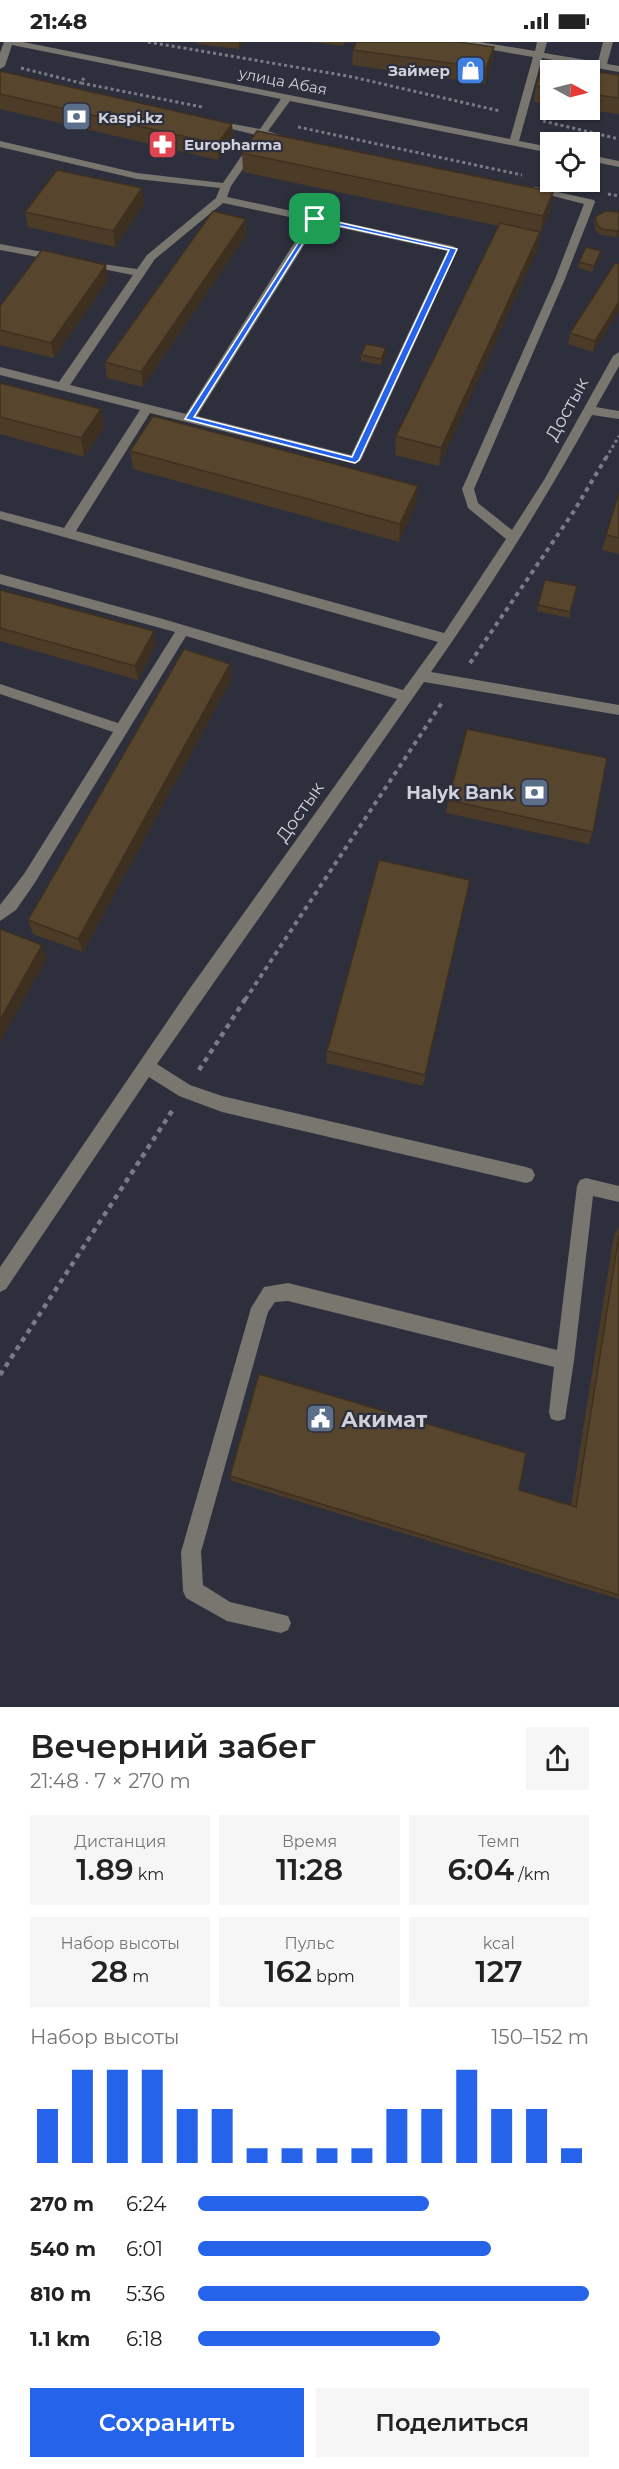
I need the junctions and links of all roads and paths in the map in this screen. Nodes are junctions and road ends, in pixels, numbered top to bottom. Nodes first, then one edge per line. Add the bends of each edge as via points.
1 (9, 42) edge
2 (148, 42) edge
3 (464, 42) edge
4 (542, 42) edge
5 (608, 42) edge
6 (538, 55) junction
7 (1, 65) edge
8 (602, 65) junction
9 (619, 69) edge
10 (81, 83) dead end
11 (288, 97) junction
12 (521, 116) junction
13 (205, 120) edge
14 (262, 133) junction
15 (619, 139) edge
16 (297, 140) edge
17 (514, 142) junction
18 (0, 144) edge
19 (540, 148) edge
20 (600, 160) edge
21 (619, 164) edge
22 (226, 186) junction
23 (519, 187) edge
24 (221, 199) junction
25 (315, 219) junction
26 (0, 247) edge
27 (141, 273) junction
28 (619, 356) edge
29 (0, 371) edge
30 (62, 387) junction
31 (147, 408) junction
32 (589, 410) junction
33 (619, 415) edge
34 (189, 419) junction
35 (619, 435) edge
36 (0, 515) edge
37 (68, 533) junction
38 (514, 538) junction
39 (0, 579) edge
40 (183, 630) junction
41 (446, 639) junction
42 (467, 667) dead end
43 (420, 676) junction
44 (0, 689) edge
45 (447, 695) dead end
46 (406, 696) junction
47 (619, 710) edge
48 (121, 729) junction
49 (0, 914) edge
50 (147, 1067) junction
51 (185, 1091) junction
52 (526, 1175) dead end
53 (619, 1194) edge
54 (0, 1283) edge
55 (565, 1361) junction
56 (0, 1375) edge
57 (558, 1412) dead end
58 (281, 1623) dead end

1 - 7 street
1 - 11 street, улица Абая
2 - 12 path via 348,76
3 - 6 street
4 - 6 street
5 - 8 street
6 - 8 street
6 - 12 street
7 - 10 path
8 - 9 street
11 - 14 street
11 - 17 street, улица Абая
12 - 15 path
12 - 17 street
13 - 14 street
14 - 16 street
14 - 22 street
17 - 19 street, улица Абая
18 - 22 street via 137,176
20 - 21 street
22 - 24 street
23 - 38 street via 590,202 468,489 472,505
24 - 25 street
24 - 27 street via 151,257
25 - 34 street
25 - 34 street via 453,249 355,460
26 - 27 street
27 - 30 street
28 - 32 street, Достык
29 - 30 street
30 - 31 street
31 - 34 street
31 - 37 street
32 - 33 street
32 - 38 street, Достык
35 - 42 path via 574,511
36 - 37 street
37 - 41 street
38 - 41 street, Достык
39 - 40 street
40 - 46 street
40 - 48 street
41 - 43 street, Достык
43 - 46 street, Достык
43 - 47 street
44 - 48 street
45 - 51 path
46 - 50 street, Достык
48 - 49 street via 29,879
50 - 51 street
50 - 54 street, Достык
51 - 52 street via 222,1104
51 - 56 path
53 - 55 street via 586,1186
55 - 57 street
55 - 58 street via 288,1292 270,1293 260,1308 191,1552 193,1591 227,1611

